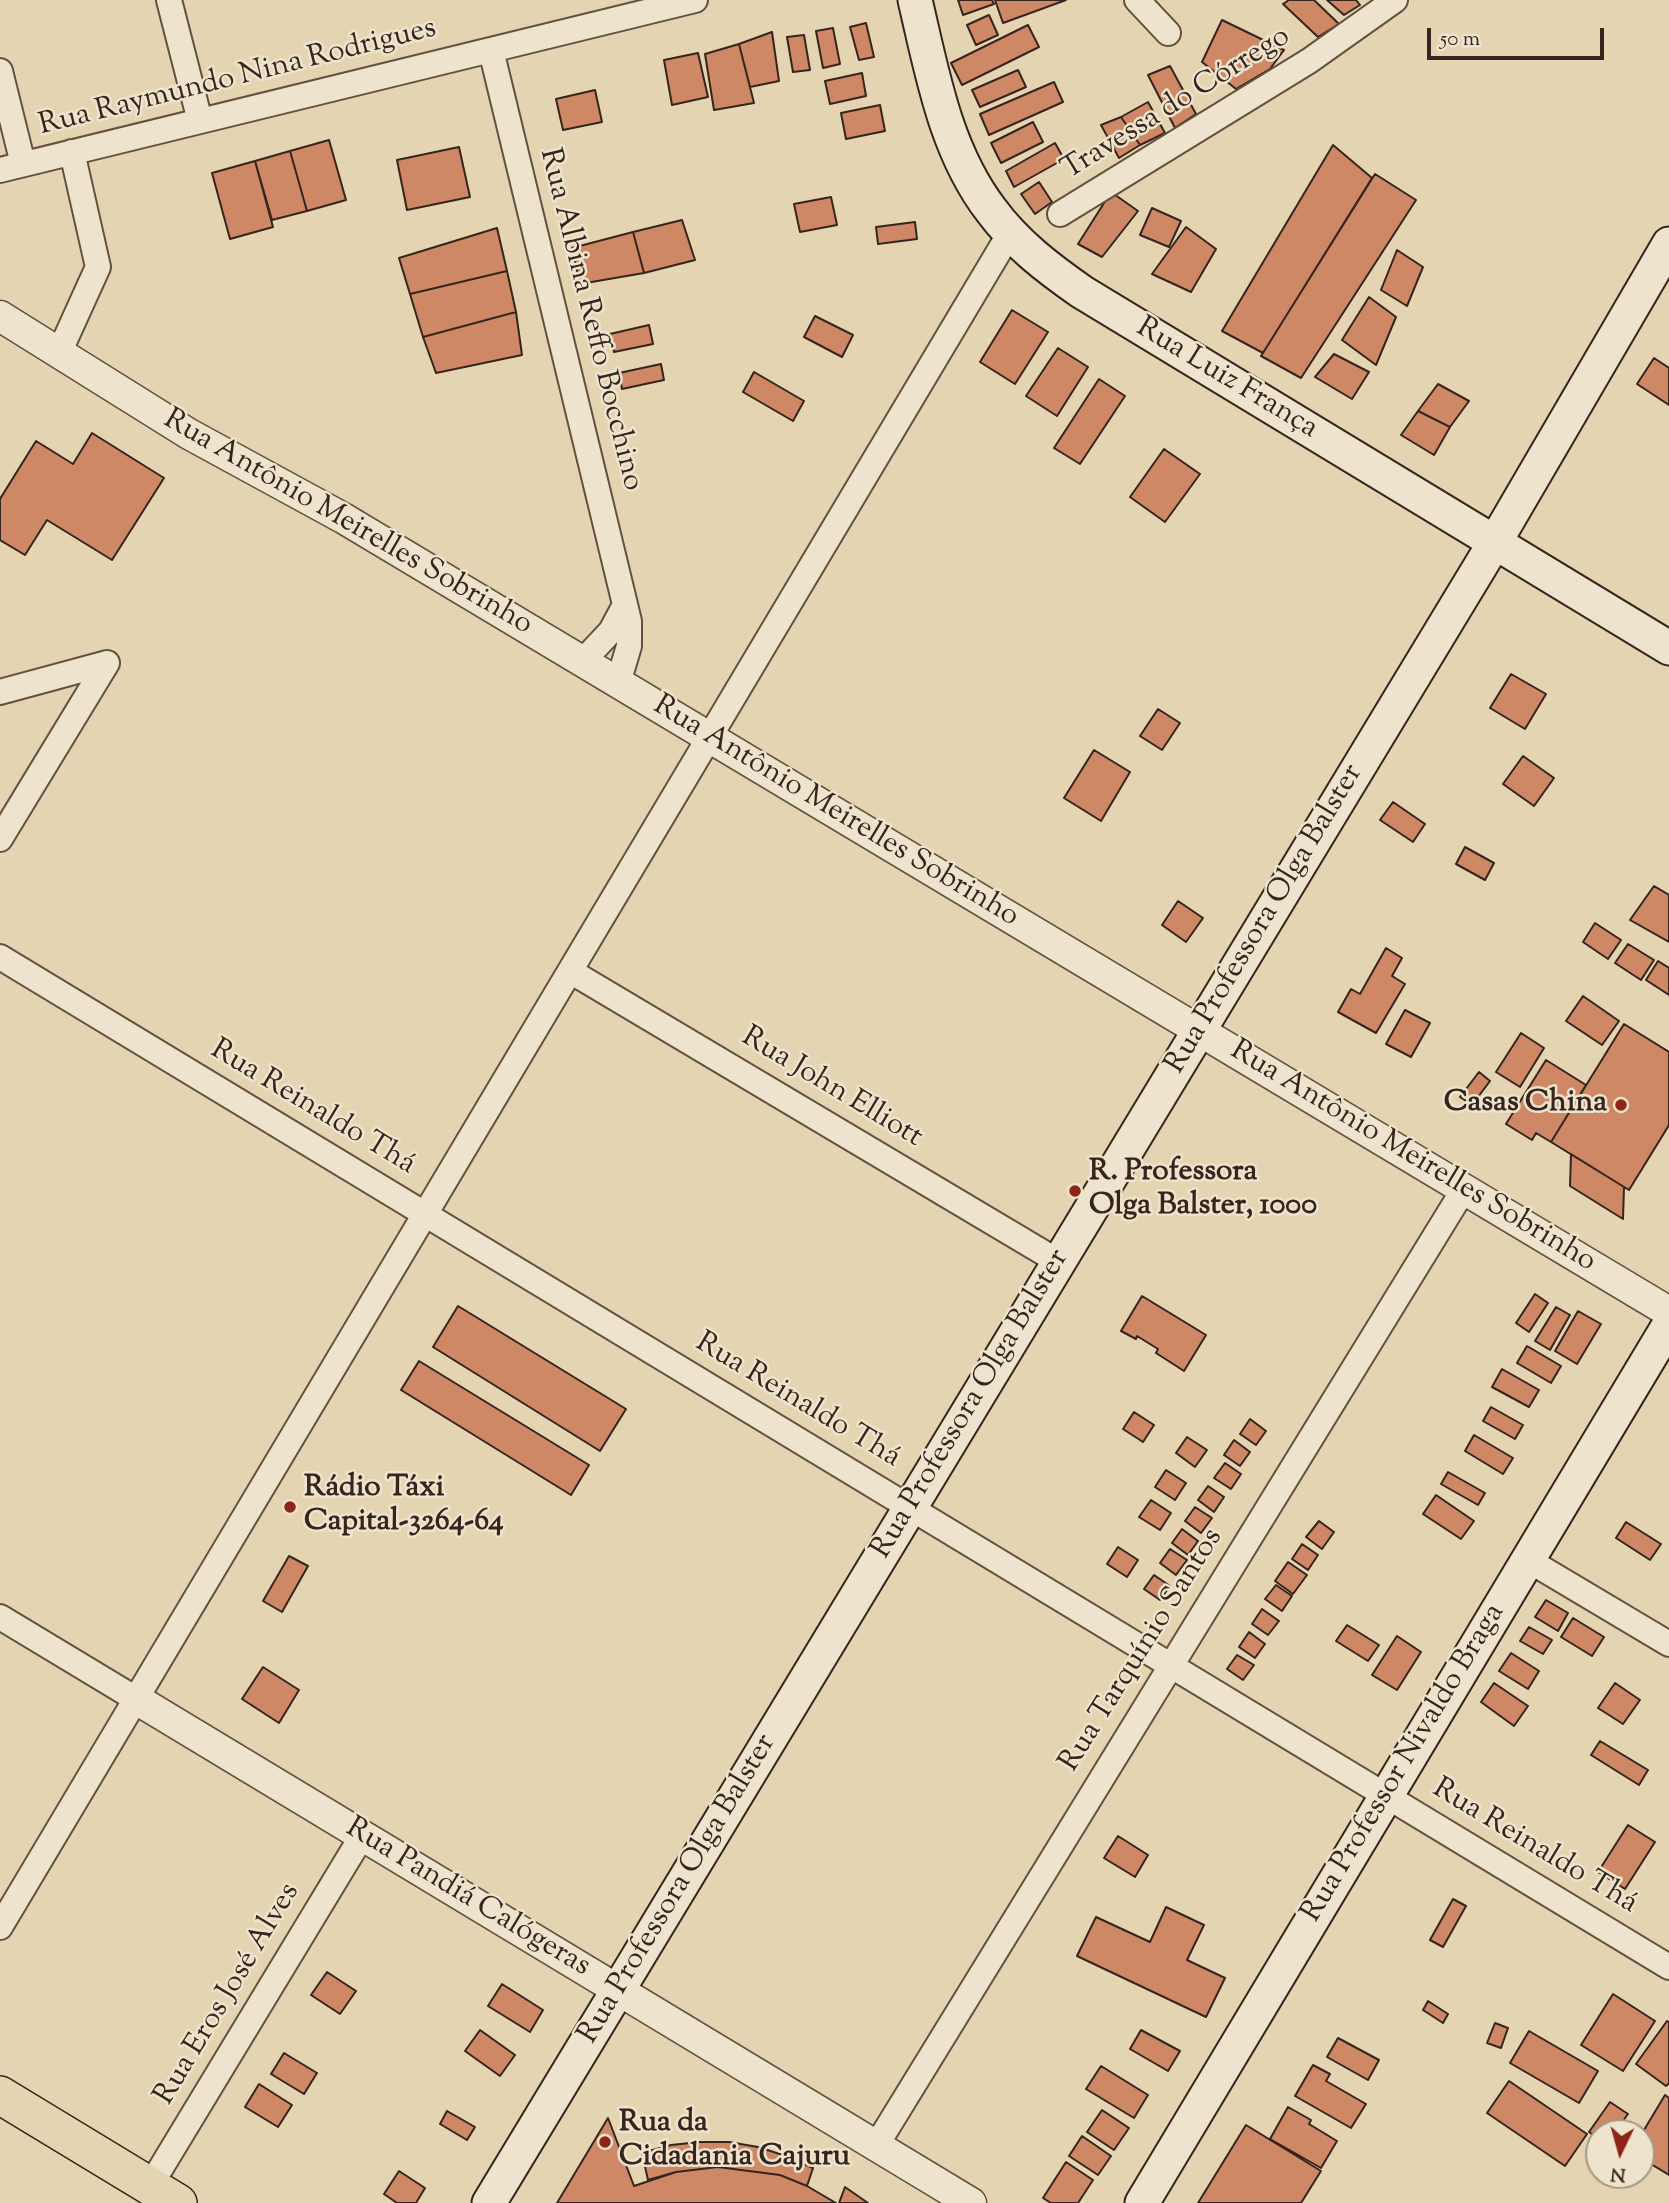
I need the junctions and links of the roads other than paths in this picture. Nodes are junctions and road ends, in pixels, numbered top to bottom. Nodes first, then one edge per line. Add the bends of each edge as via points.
1 (169, 0) edge
2 (695, 0) edge
3 (915, 0) edge
4 (1138, 0) edge
5 (1395, 0) edge
6 (1168, 33) dead end
7 (491, 50) junction
8 (0, 71) edge
9 (200, 121) junction
10 (72, 152) junction
11 (11, 167) edge
12 (1060, 214) dead end
13 (1010, 233) junction
14 (1669, 244) edge
15 (0, 316) edge
16 (59, 353) junction
17 (1495, 542) junction
18 (625, 605) junction
19 (1669, 648) edge
20 (582, 662) junction
21 (618, 683) junction
22 (0, 692) edge
23 (709, 738) junction
24 (0, 838) edge
25 (0, 957) edge
26 (570, 971) junction
27 (1199, 1031) junction
28 (1464, 1189) junction
29 (425, 1214) junction
30 (1059, 1262) junction
31 (1669, 1312) edge
32 (1669, 1325) edge
33 (910, 1507) junction
34 (1528, 1560) junction
35 (0, 1617) edge
36 (1669, 1644) edge
37 (1172, 1665) junction
38 (136, 1699) junction
39 (1386, 1796) junction
40 (362, 1836) junction
41 (0, 1927) edge
42 (1669, 1967) edge
43 (618, 1990) junction
44 (0, 2095) edge
45 (876, 2146) junction
46 (164, 2195) edge
47 (489, 2203) edge
48 (971, 2203) edge
49 (1142, 2203) edge

1 - 9 street
2 - 7 street, Rua Raymundo Nina Rodrigues
3 - 13 main road, Rua Luiz França via 949,131 966,170
4 - 6 street
5 - 12 street, Travessa do Córrego via 1309,61
7 - 9 street, Rua Raymundo Nina Rodrigues
7 - 18 street, Rua Albina Reffo Bocchino
8 - 11 street
9 - 10 street, Rua Raymundo Nina Rodrigues
10 - 11 street, Rua Raymundo Nina Rodrigues
10 - 16 street via 98,267
13 - 17 main road, Rua Luiz França via 1082,292
13 - 23 street
14 - 17 main road, Rua Professora Olga Balster
15 - 16 street, Rua Antônio Meirelles Sobrinho
16 - 20 street, Rua Antônio Meirelles Sobrinho via 150,411 343,518
17 - 19 main road, Rua Luiz França
17 - 27 main road, Rua Professora Olga Balster
18 - 20 street via 611,631
18 - 21 street, Rua Albina Reffo Bocchino via 629,646
20 - 21 street, Rua Antônio Meirelles Sobrinho
21 - 23 street, Rua Antônio Meirelles Sobrinho
22 - 24 street via 107,663
23 - 26 street
23 - 27 street, Rua Antônio Meirelles Sobrinho
25 - 29 street, Rua Reinaldo Thá
26 - 29 street
26 - 30 street, Rua John Elliott
27 - 28 street, Rua Antônio Meirelles Sobrinho
27 - 30 main road, Rua Professora Olga Balster
28 - 31 street, Rua Antônio Meirelles Sobrinho
28 - 37 street, Rua Tarquínio Santos
29 - 33 street, Rua Reinaldo Thá
29 - 38 street
30 - 33 main road, Rua Professora Olga Balster
32 - 34 main road, Rua Professor Nivaldo Braga
33 - 37 street, Rua Reinaldo Thá
33 - 43 main road, Rua Professora Olga Balster
34 - 36 street
34 - 39 main road, Rua Professor Nivaldo Braga
35 - 38 street, Rua Pandiá Calógeras
37 - 39 street, Rua Reinaldo Thá
37 - 45 street, Rua Tarquínio Santos
38 - 40 street, Rua Pandiá Calógeras
38 - 41 street
39 - 42 street, Rua Reinaldo Thá
39 - 49 main road, Rua Professor Nivaldo Braga
40 - 43 street, Rua Pandiá Calógeras
40 - 46 street, Rua Eros José Alves
43 - 45 street, Rua Pandiá Calógeras
43 - 47 main road, Rua Professora Olga Balster
44 - 46 main road
45 - 48 street, Rua Pandiá Calógeras

